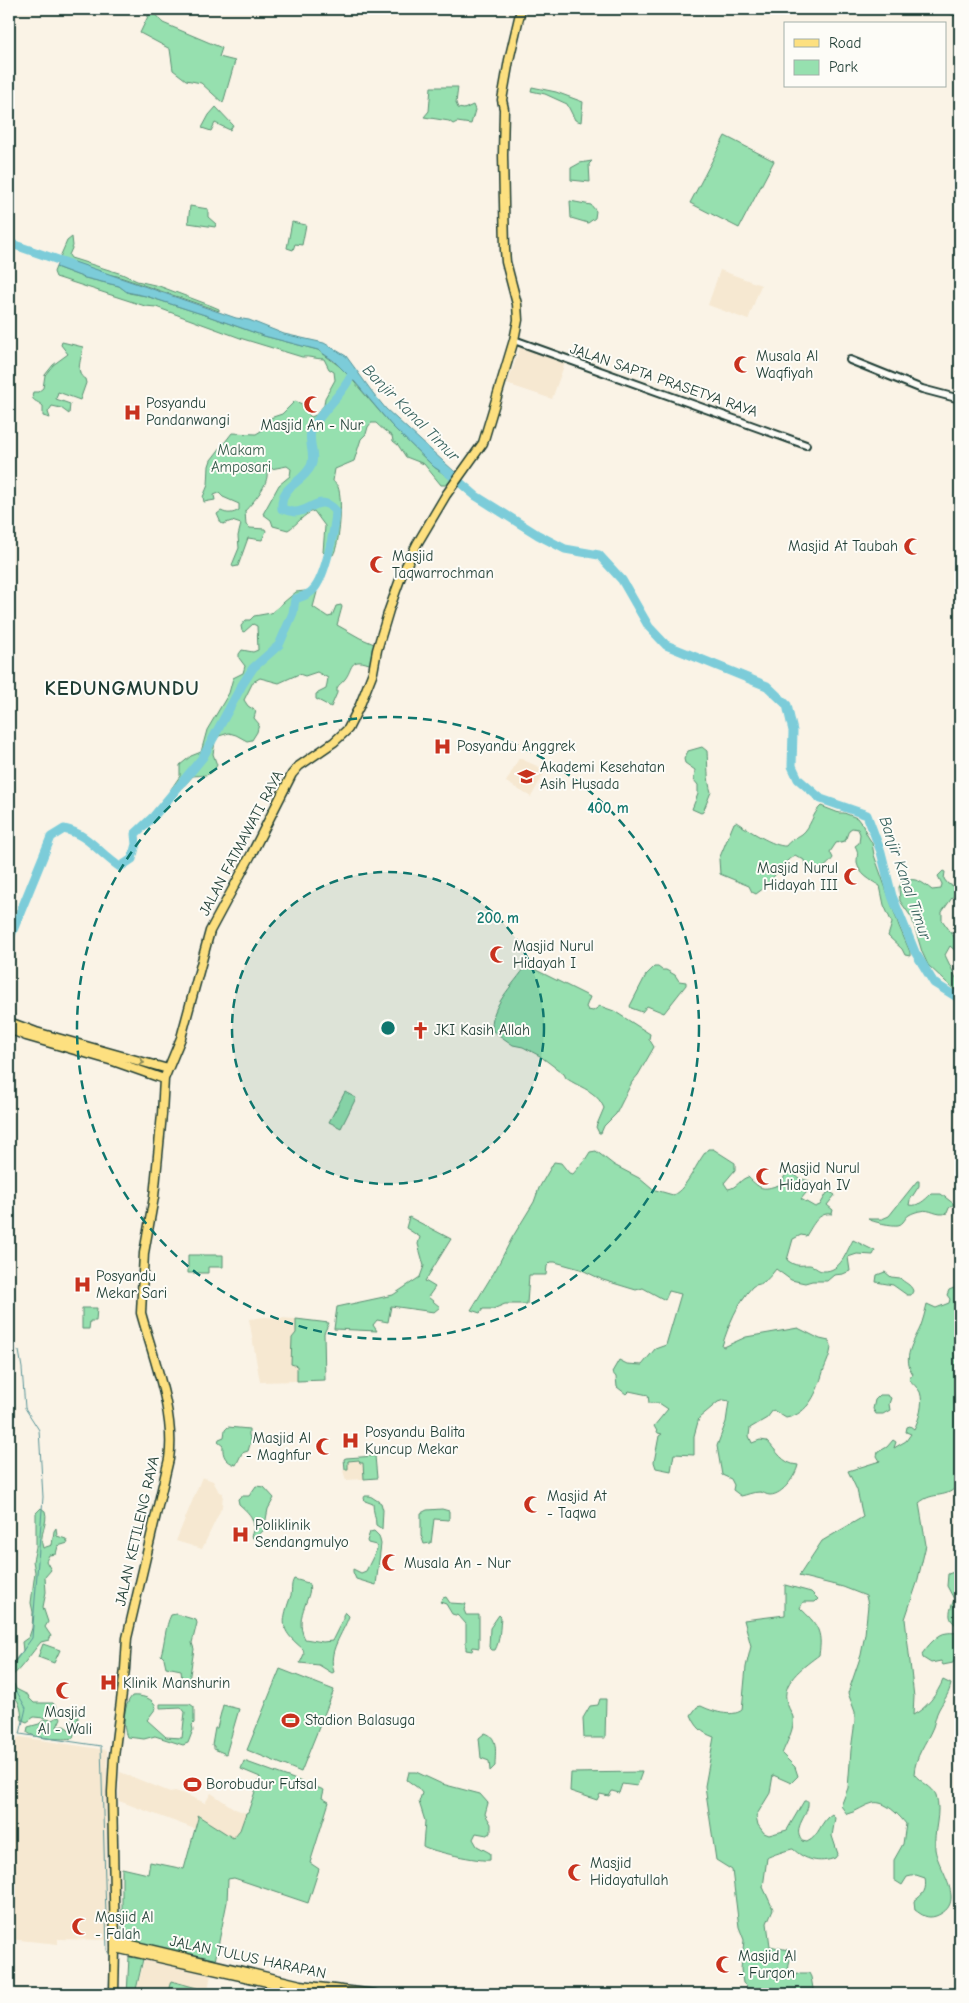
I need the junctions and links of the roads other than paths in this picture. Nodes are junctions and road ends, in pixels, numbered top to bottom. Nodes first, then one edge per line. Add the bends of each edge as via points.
1 (521, 9) edge
2 (526, 9) edge
3 (952, 9) edge
4 (960, 12) edge
5 (504, 108) junction
6 (514, 340) junction
7 (850, 360) dead end
8 (960, 399) edge
9 (806, 444) dead end
10 (9, 1022) edge
11 (9, 1029) edge
12 (35, 1035) junction
13 (114, 1058) junction
14 (168, 1070) junction
15 (164, 1079) junction
16 (115, 1945) junction
17 (260, 1978) junction
18 (114, 1994) edge
19 (330, 1994) edge
20 (375, 1994) edge

1 - 5 main road, JALAN FATMAWATI RAYA via 508,60 502,100
2 - 5 main road, JALAN FATMAWATI RAYA
3 - 4 main road
5 - 6 main road, JALAN FATMAWATI RAYA via 504,244 518,312
6 - 9 street, JALAN SAPTA PRASETYA RAYA
6 - 14 main road, JALAN FATMAWATI RAYA via 483,443 446,495 394,592 373,672 352,721 343,735 303,762 292,774 210,931 181,1038
7 - 8 street via 918,388
10 - 12 main road
11 - 12 main road
12 - 13 main road
13 -> 14 main road
13 - 15 main road
14 - 15 main road, JALAN FATMAWATI RAYA
15 - 16 main road, JALAN KETILENG RAYA via 140,1308 165,1401 172,1442 126,1638 113,1768
16 - 17 main road, JALAN TULUS HARAPAN
16 - 18 main road, JALAN KETILENG RAYA
17 - 19 main road, JALAN TULUS HARAPAN
17 - 20 main road, JALAN TULUS HARAPAN

